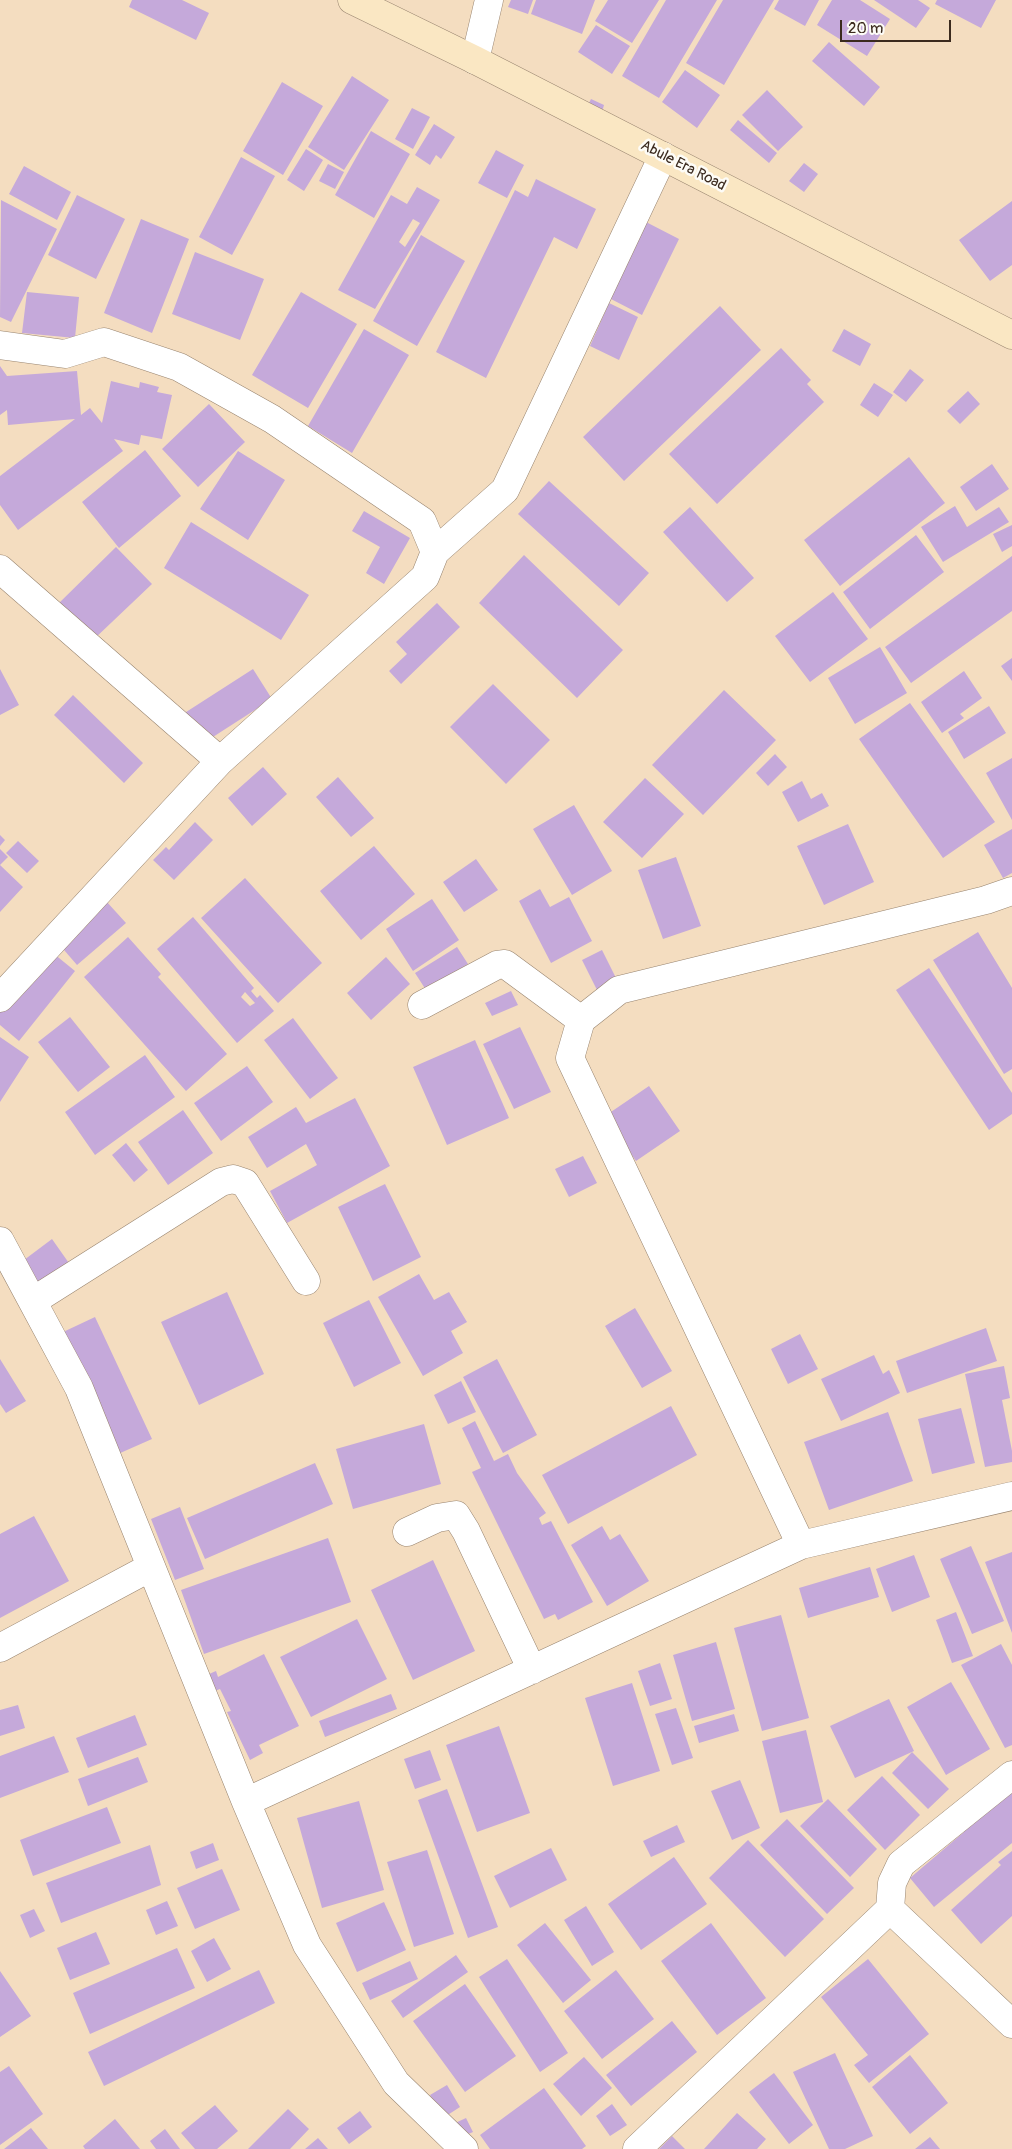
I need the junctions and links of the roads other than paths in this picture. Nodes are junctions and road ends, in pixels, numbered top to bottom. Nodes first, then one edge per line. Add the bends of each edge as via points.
1 (352, 0) edge
2 (489, 0) edge
3 (475, 60) junction
4 (663, 156) junction
5 (1012, 336) edge
6 (0, 345) edge
7 (435, 552) junction
8 (0, 569) edge
9 (220, 761) junction
10 (1012, 890) edge
11 (0, 998) edge
12 (422, 1005) dead end
13 (581, 1020) junction
14 (0, 1240) edge
15 (306, 1281) dead end
16 (33, 1300) junction
17 (1012, 1496) edge
18 (407, 1532) dead end
19 (801, 1544) junction
20 (151, 1567) junction
21 (0, 1648) edge
22 (532, 1670) junction
23 (1012, 1774) edge
24 (246, 1802) junction
25 (890, 1909) junction
26 (1012, 2024) edge
27 (464, 2149) edge
28 (636, 2149) edge

1 - 3 street, Abule Era Road
2 - 3 street
3 - 4 street, Abule Era Road
4 - 5 street, Abule Era Road
4 - 7 street via 505,490
6 - 7 street via 66,354 104,342 179,368 272,419 422,521
7 - 9 street via 425,577
8 - 9 street
9 - 11 street
10 - 13 street via 986,900 619,990
12 - 13 street via 497,965 505,964
13 - 19 street via 570,1058
14 - 16 street
15 - 16 street via 245,1184 233,1179 221,1182
16 - 20 street via 79,1388
17 - 19 street
18 - 22 street via 437,1518 456,1515
19 - 22 street
20 - 21 street
20 - 24 street
22 - 24 street
23 - 25 street via 901,1864 892,1883
24 - 27 street via 307,1945 396,2083
25 - 26 street
25 - 28 street

